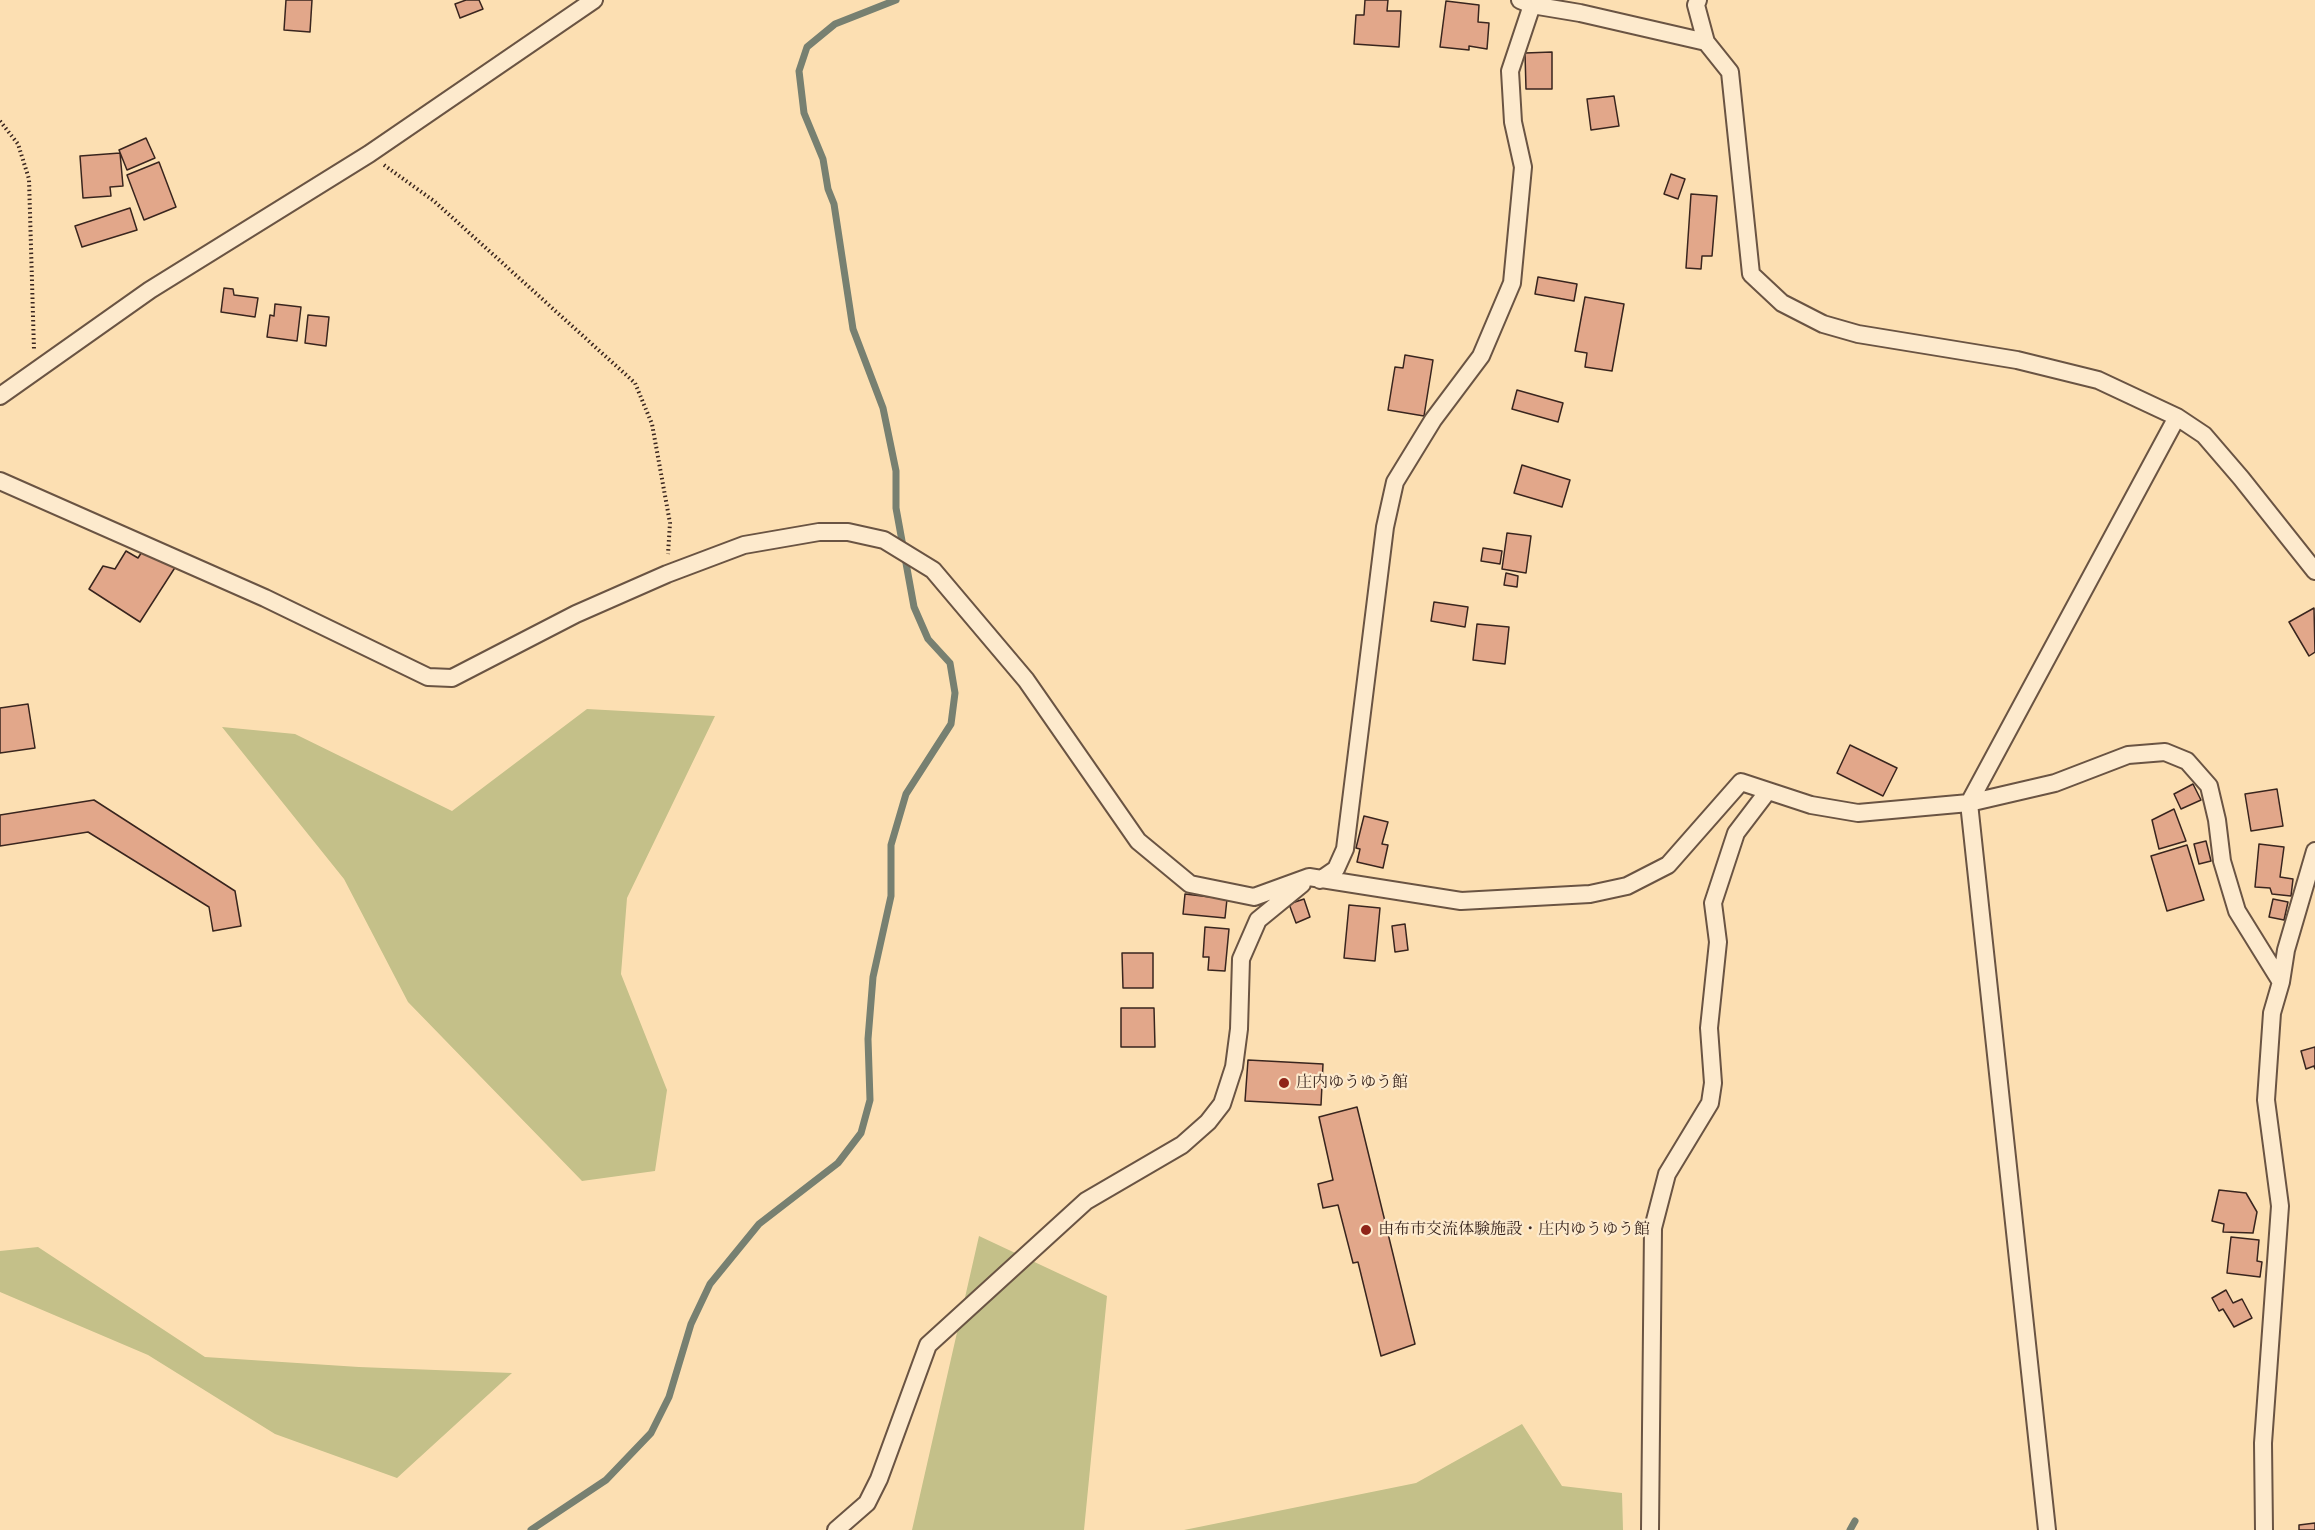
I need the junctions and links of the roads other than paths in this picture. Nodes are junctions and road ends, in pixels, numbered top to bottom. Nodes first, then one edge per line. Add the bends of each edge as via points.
1 (594, 0) edge
2 (1698, 0) edge
3 (1526, 2) edge
4 (1706, 42) junction
5 (0, 396) edge
6 (2177, 417) junction
7 (0, 481) edge
8 (2315, 571) edge
9 (1768, 791) junction
10 (1969, 803) junction
11 (2315, 851) edge
12 (1314, 879) junction
13 (2282, 982) junction
14 (836, 1530) edge
15 (1650, 1530) edge
16 (2047, 1530) edge
17 (2264, 1530) edge

1 - 5 street via 369,154 150,290
2 - 4 street
3 - 4 street
3 - 12 street via 1510,70 1513,122 1523,167 1512,283 1481,356 1433,420 1395,482 1385,527 1345,849 1336,869
4 - 6 street via 1730,72 1751,274 1782,303 1823,324 1858,334 2017,360 2098,380
6 - 8 street via 2204,435
6 - 10 street
7 - 12 street via 265,598 428,677 452,678 576,614 744,545 819,532 848,532 884,540 933,570 1026,680 1138,841 1190,884 1254,897
9 - 10 street via 1811,805 1858,813
9 - 12 street via 1741,782 1668,865 1627,886 1590,894 1461,901
9 - 15 street via 1736,833 1713,903 1718,942 1709,1028 1713,1083 1710,1103 1667,1174 1653,1228
10 - 13 street via 2055,783 2128,755 2165,752 2187,761 2209,786 2222,861 2237,911
10 - 16 street
11 - 13 street via 2286,950
12 - 14 street via 1258,920 1241,959 1239,1029 1233,1067 1221,1104 1208,1122 1182,1145 1086,1201 928,1345 879,1479 867,1503
13 - 17 street via 2272,1013 2266,1100 2280,1206 2263,1443

